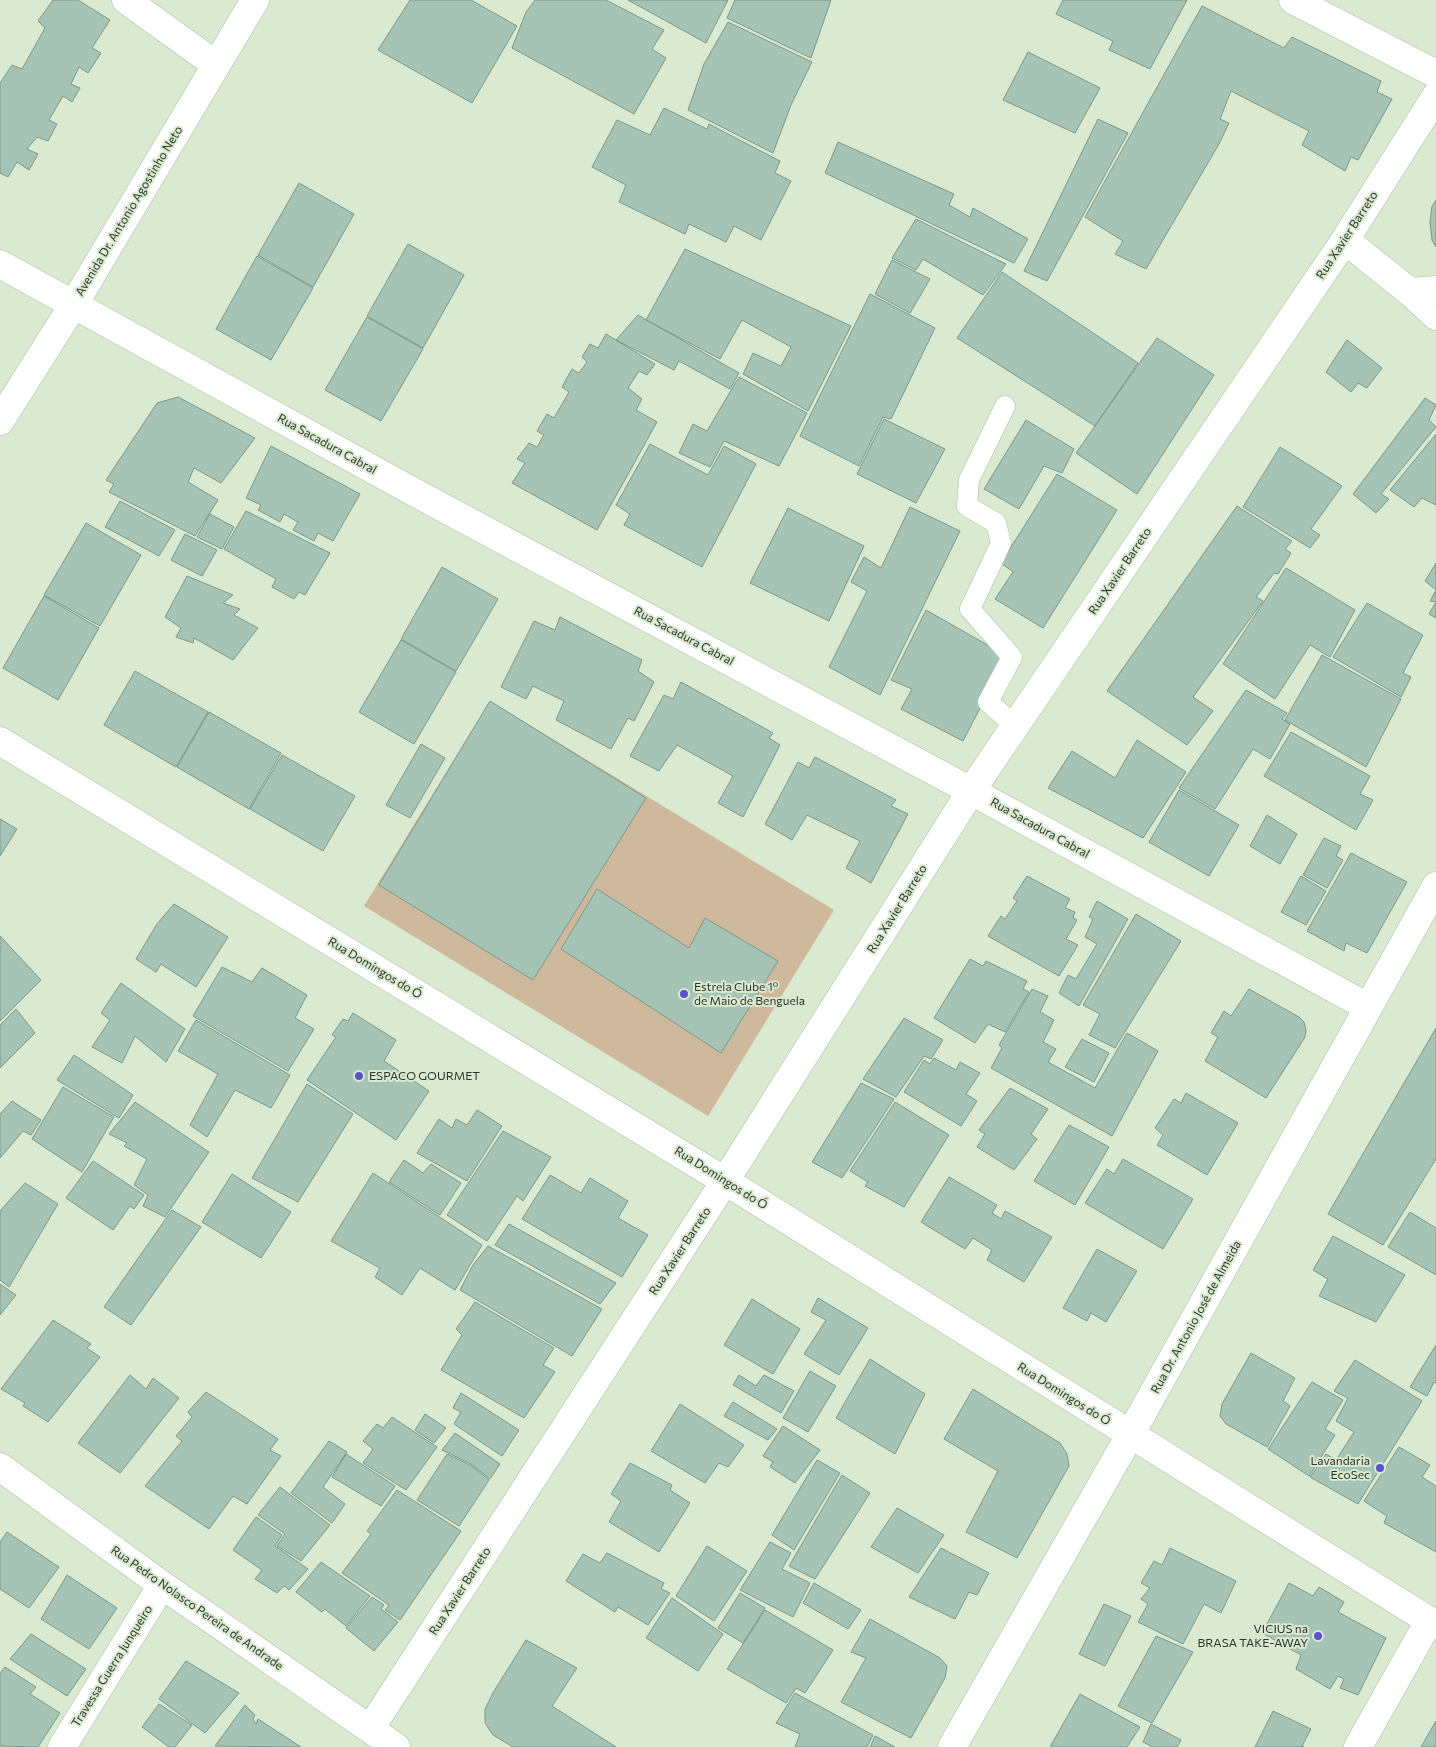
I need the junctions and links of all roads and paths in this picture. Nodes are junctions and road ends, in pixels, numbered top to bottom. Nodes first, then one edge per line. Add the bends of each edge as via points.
1 (126, 0) edge
2 (255, 0) edge
3 (1293, 0) edge
4 (215, 64) junction
5 (1436, 74) edge
6 (1436, 96) edge
7 (1345, 240) junction
8 (0, 264) edge
9 (1423, 291) edge
10 (74, 304) junction
11 (1436, 316) edge
12 (1005, 406) dead end
13 (0, 421) edge
14 (1016, 726) junction
15 (0, 741) edge
16 (971, 791) junction
17 (1436, 886) edge
18 (1368, 1008) junction
19 (725, 1180) junction
20 (1130, 1435) junction
21 (0, 1467) edge
22 (162, 1585) junction
23 (1432, 1623) edge
24 (370, 1730) junction
25 (62, 1747) edge
26 (396, 1747) edge
27 (952, 1747) edge
28 (1358, 1747) edge

1 - 4 street
2 - 4 street, Avenida Dr. Antonio Agostinho Neto
3 - 5 street
4 - 10 street, Avenida Dr. Antonio Agostinho Neto
6 - 7 street, Rua Xavier Barreto
7 - 9 street
7 - 14 street, Rua Xavier Barreto
8 - 10 street, Rua Sacadura Cabral
9 - 11 street
10 - 13 street, Avenida Dr. Antonio Agostinho Neto
10 - 16 street, Rua Sacadura Cabral via 412,491
12 - 14 lane via 969,480 968,506 996,524 1001,543 970,608 1012,657 988,702
14 - 16 street, Rua Xavier Barreto
15 - 19 street, Rua Domingos do Ó
16 - 18 street, Rua Sacadura Cabral
16 - 19 street, Rua Xavier Barreto
17 - 18 street, Rua Dr. Antonio José de Almeida
18 - 20 street, Rua Dr. Antonio José de Almeida
19 - 20 street, Rua Domingos do Ó
19 - 24 street, Rua Xavier Barreto
20 - 23 street, Rua Domingos do Ó
20 - 27 street, Rua Dr. Antonio José de Almeida
21 - 22 street, Rua Pedro Nolasco Pereira de Andrade
22 - 24 street, Rua Pedro Nolasco Pereira de Andrade
22 - 25 street, Travessa Guerra Junqueiro
23 - 28 street
24 - 26 street, Rua Pedro Nolasco Pereira de Andrade

